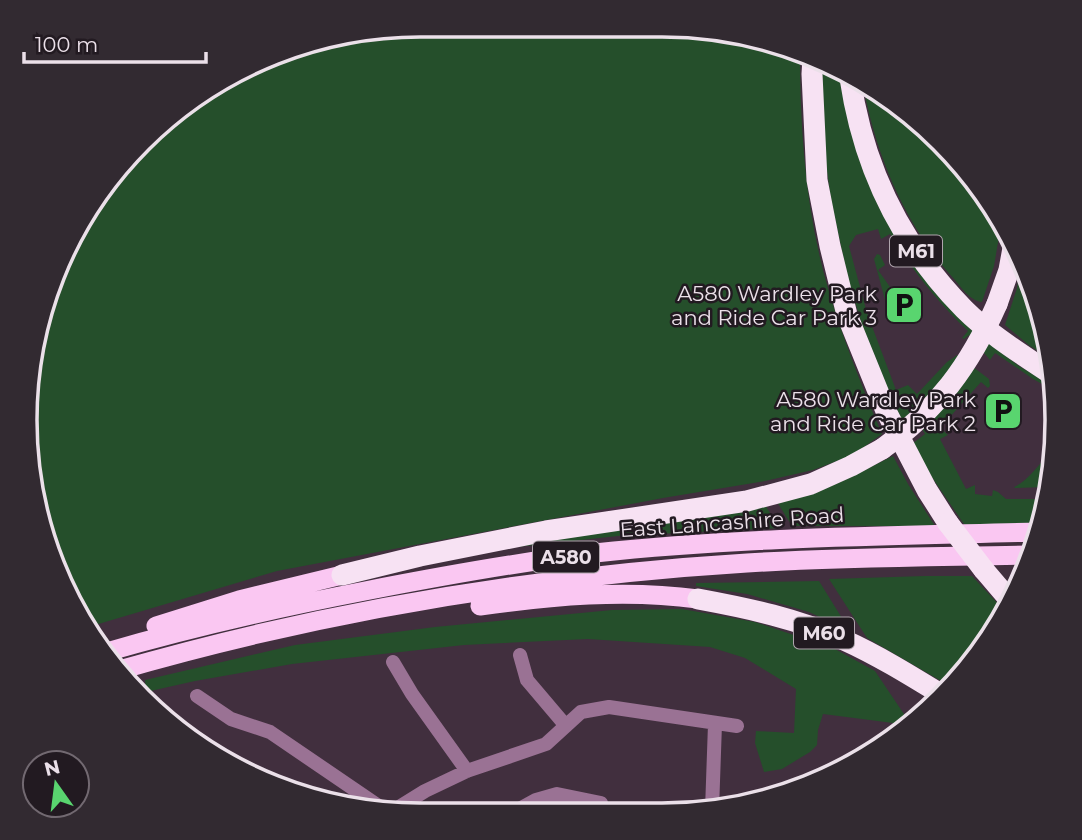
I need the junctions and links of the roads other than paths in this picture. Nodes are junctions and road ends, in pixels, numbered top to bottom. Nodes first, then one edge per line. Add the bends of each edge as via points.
1 (812, 67) edge
2 (851, 87) edge
3 (1011, 261) edge
4 (1042, 367) edge
5 (1028, 532) edge
6 (1020, 555) edge
7 (342, 575) joint
8 (1004, 594) edge
9 (698, 599) joint
10 (302, 625) junction
11 (109, 644) edge
12 (114, 650) edge
13 (520, 655) dead end
14 (393, 662) dead end
15 (128, 668) edge
16 (934, 690) edge
17 (197, 696) dead end
18 (715, 724) junction
19 (566, 726) junction
20 (737, 726) dead end
21 (467, 771) junction
22 (370, 800) edge
23 (712, 800) edge
24 (407, 802) edge
25 (531, 803) edge
26 (601, 803) dead end

1 - 8 highway, bridge via 817,180 847,315 870,376 927,490
2 - 4 highway, M61 via 869,159 892,213 924,264 965,310
3 - 7 highway, bridge via 998,304 949,389 910,428 851,466 780,494 546,531
5 - 12 highway, East Lancashire Road / A580 via 745,541 597,553 450,574 271,610
6 - 10 highway, East Lancashire Road / A580 via 679,569 511,588
7 - 11 highway via 229,603
9 - 10 highway via 583,595
9 - 16 highway, M60 via 790,620 843,640
10 - 15 highway, East Lancashire Road / A580
13 - 19 street via 527,680
14 - 21 street
17 - 22 street via 231,719 270,732
18 - 19 street via 609,707 581,712
18 - 20 street
18 - 23 street
19 - 21 street via 546,744
21 - 24 street
25 - 26 street via 557,794

